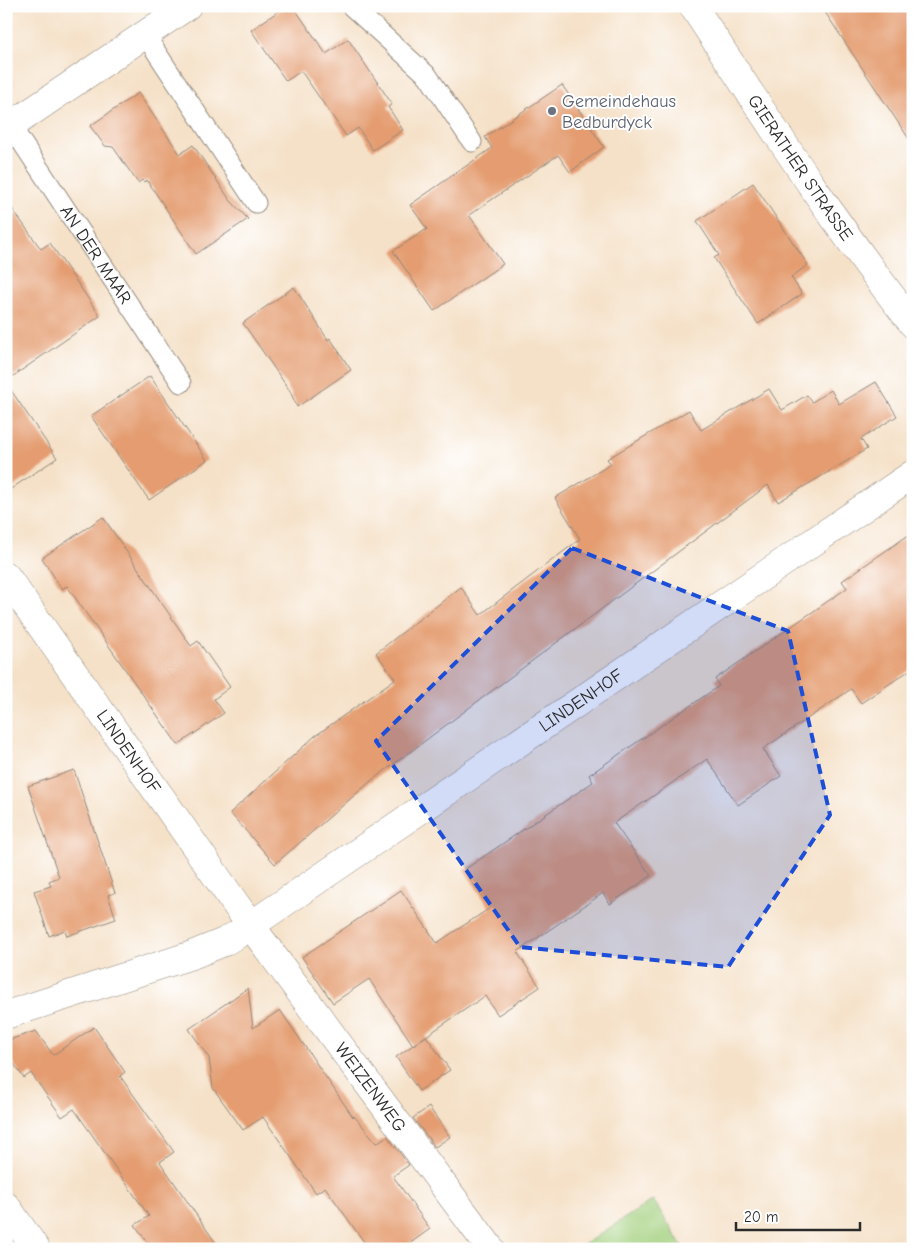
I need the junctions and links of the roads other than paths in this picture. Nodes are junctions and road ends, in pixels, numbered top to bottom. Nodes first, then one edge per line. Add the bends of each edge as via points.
1 (187, 6) edge
2 (351, 6) edge
3 (693, 6) edge
4 (145, 35) junction
5 (9, 128) edge
6 (472, 142) dead end
7 (256, 203) dead end
8 (913, 324) edge
9 (180, 383) dead end
10 (913, 474) edge
11 (6, 576) edge
12 (251, 926) junction
13 (6, 1015) edge
14 (6, 1206) edge
15 (490, 1248) edge
16 (36, 1249) edge

1 - 4 street, AN DER MAAR
2 - 6 lane via 428,76
3 - 8 street, GIERATHER STRASSE via 815,192
4 - 5 street, AN DER MAAR
4 - 7 lane
5 - 9 lane, AN DER MAAR
10 - 12 street, LINDENHOF
11 - 12 street, LINDENHOF
12 - 13 street, LINDENHOF via 200,952
12 - 15 street, WEIZENWEG
14 - 16 street

